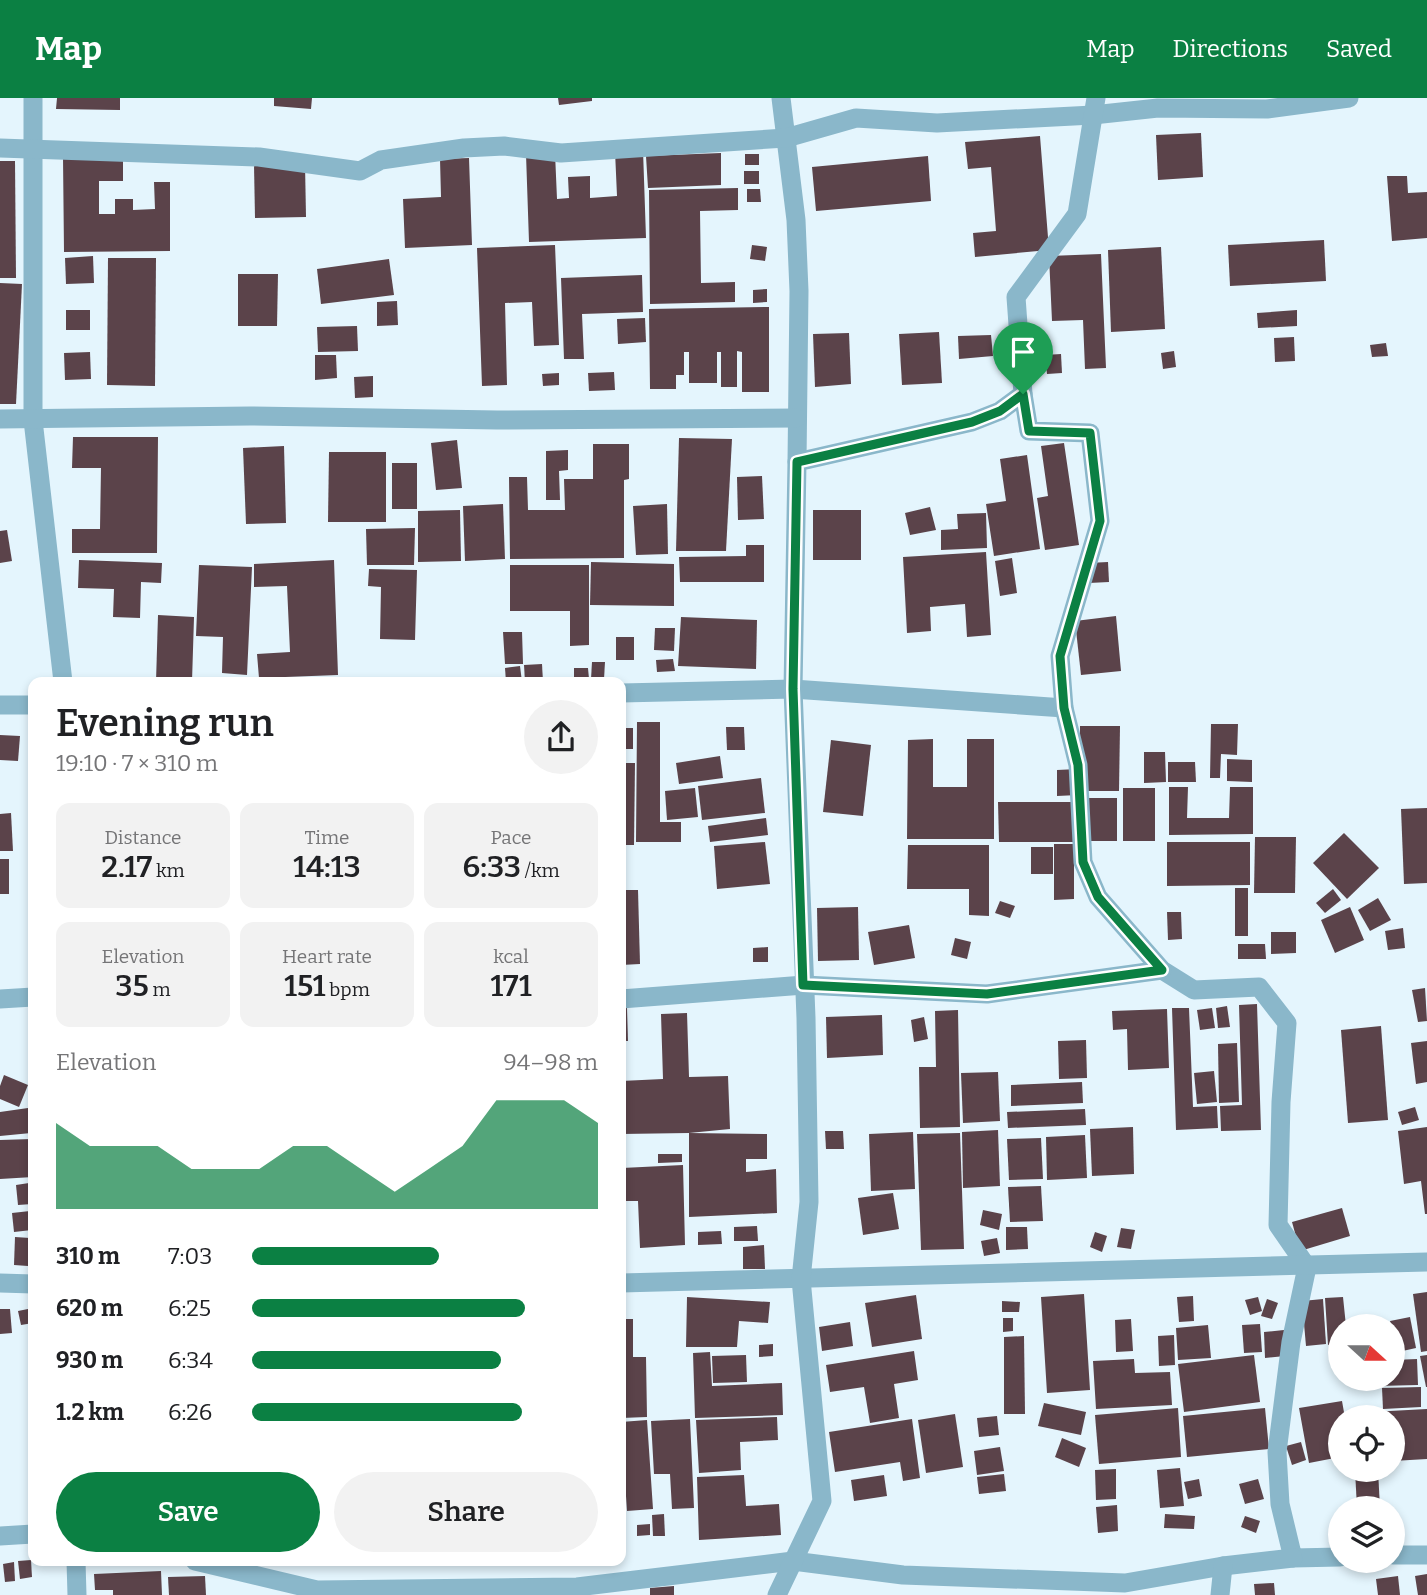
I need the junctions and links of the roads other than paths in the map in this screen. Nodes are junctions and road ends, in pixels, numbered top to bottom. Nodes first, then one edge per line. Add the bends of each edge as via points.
1 (33, 98) edge
2 (781, 98) edge
3 (1349, 98) edge
4 (1095, 107) edge
5 (786, 138) junction
6 (0, 148) edge
7 (34, 149) junction
8 (1023, 394) junction
9 (796, 418) junction
10 (0, 419) edge
11 (33, 420) junction
12 (797, 462) junction
13 (62, 677) edge
14 (793, 689) junction
15 (626, 693) edge
16 (0, 705) edge
17 (28, 705) edge
18 (1064, 708) junction
19 (1162, 970) junction
20 (803, 985) junction
21 (28, 997) edge
22 (0, 999) edge
23 (626, 999) edge
24 (1427, 1262) edge
25 (1307, 1267) junction
26 (801, 1279) junction
27 (0, 1283) edge
28 (626, 1283) edge
29 (28, 1284) edge
30 (28, 1534) edge
31 (0, 1536) edge
32 (1405, 1555) edge
33 (1427, 1555) edge
34 (1328, 1557) edge
35 (1293, 1558) junction
36 (793, 1562) junction
37 (76, 1566) edge
38 (216, 1566) edge
39 (1223, 1566) junction
40 (904, 1575) junction
41 (77, 1595) edge
42 (777, 1595) edge
43 (905, 1595) edge
44 (1220, 1595) edge

1 - 7 street
2 - 5 street
3 - 4 street via 1267,109
4 - 5 street via 937,123 856,118
4 - 8 street via 1077,214 1016,297
5 - 7 street via 561,153 504,146 464,148 382,160 360,171 259,157
5 - 9 street via 799,291
6 - 7 street
7 - 11 street
8 - 12 street via 1000,411 972,422
8 - 18 street via 1029,431 1090,433 1100,521 1060,656
9 - 11 street
9 - 12 street
10 - 11 street
11 - 13 street
12 - 14 street
14 - 15 street
14 - 18 street
14 - 20 street
16 - 17 street
18 - 19 street via 1078,765 1083,862 1098,897
19 - 20 street via 987,994
19 - 25 street via 1194,990 1259,987 1287,1023 1278,1225
20 - 23 street
20 - 26 street via 809,1202
21 - 22 street
24 - 25 street
25 - 26 street
25 - 35 street via 1291,1342 1277,1452 1280,1504
26 - 28 street
26 - 36 street via 822,1501
27 - 29 street
30 - 31 street
32 - 33 street
34 - 35 street
35 - 39 street
36 - 38 street via 577,1587 317,1590
36 - 40 street
36 - 42 street
37 - 41 street
39 - 40 street via 1125,1583
39 - 44 street
40 - 43 street

